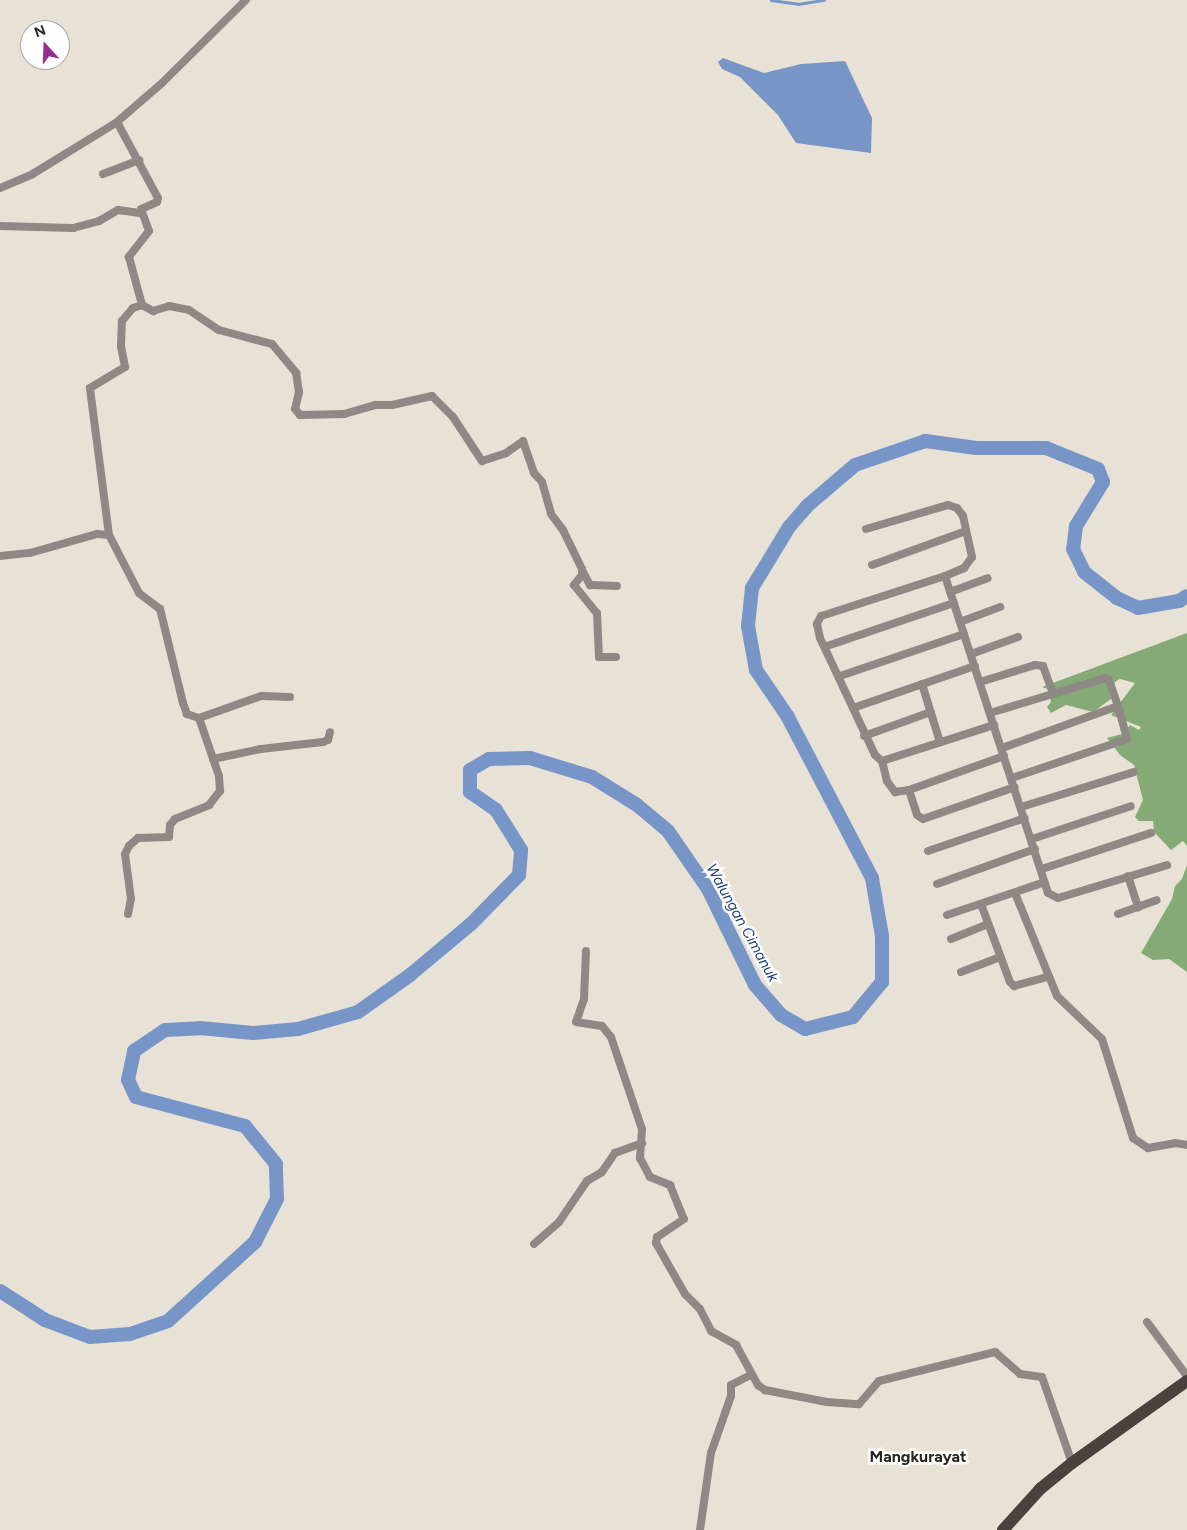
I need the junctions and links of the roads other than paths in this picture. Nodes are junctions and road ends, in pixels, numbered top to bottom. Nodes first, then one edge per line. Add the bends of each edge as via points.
1 (246, 0) edge
2 (117, 122) junction
3 (139, 160) junction
4 (103, 174) dead end
5 (0, 188) edge
6 (140, 213) junction
7 (0, 226) edge
8 (142, 305) junction
9 (866, 529) dead end
10 (966, 532) junction
11 (109, 535) junction
12 (0, 556) edge
13 (872, 565) dead end
14 (583, 572) junction
15 (946, 576) junction
16 (988, 578) dead end
17 (616, 586) dead end
18 (950, 592) junction
19 (954, 603) junction
20 (1000, 607) dead end
21 (960, 622) junction
22 (964, 634) junction
23 (1018, 637) dead end
24 (827, 646) junction
25 (971, 654) junction
26 (616, 657) dead end
27 (975, 666) junction
28 (840, 676) junction
29 (980, 682) junction
30 (922, 684) junction
31 (1053, 694) junction
32 (290, 697) dead end
33 (1118, 706) junction
34 (853, 708) junction
35 (931, 712) junction
36 (990, 713) junction
37 (199, 718) junction
38 (994, 725) junction
39 (330, 732) dead end
40 (864, 736) junction
41 (940, 742) junction
42 (1003, 752) junction
43 (213, 759) junction
44 (882, 761) junction
45 (1134, 772) dead end
46 (1012, 778) junction
47 (1015, 787) junction
48 (909, 790) junction
49 (1131, 806) dead end
50 (1022, 807) junction
51 (1025, 818) junction
52 (1151, 833) dead end
53 (1032, 839) junction
54 (1035, 849) junction
55 (928, 851) dead end
56 (1167, 864) dead end
57 (1042, 869) junction
58 (1128, 876) junction
59 (1045, 882) junction
60 (937, 884) dead end
61 (1014, 893) junction
62 (1157, 900) dead end
63 (981, 904) junction
64 (1138, 907) junction
65 (128, 914) dead end
66 (1118, 914) dead end
67 (947, 915) dead end
68 (988, 924) junction
69 (951, 939) dead end
70 (586, 951) dead end
71 (1000, 957) junction
72 (961, 972) dead end
73 (1048, 976) junction
74 (642, 1142) junction
75 (1187, 1145) edge
76 (534, 1244) dead end
77 (1147, 1322) dead end
78 (751, 1375) junction
79 (1187, 1376) edge
80 (1187, 1381) edge
81 (1072, 1463) junction
82 (700, 1530) edge
83 (1003, 1530) edge

1 - 2 street via 162,83
2 - 3 street
2 - 5 street via 38,170
3 - 4 street
3 - 6 street via 158,198
6 - 7 street via 118,210 99,221 76,227
6 - 8 street via 149,231 128,259
8 - 11 street via 133,308 122,321 121,346 125,366 90,388
8 - 14 street via 153,311 168,306 189,310 214,328 272,344 296,373 299,392 295,409 300,415 344,414 432,396 453,417 482,460 506,453 523,441 534,473 542,482 551,514 563,530
9 - 10 street via 948,505 957,508
10 - 13 street
10 - 15 street via 971,562
11 - 12 street via 97,534 30,553
11 - 37 street via 139,593 160,609 183,703 187,714
14 - 17 street via 590,585
14 - 26 street via 574,585 597,613 599,657
15 - 18 street
15 - 24 street via 821,616 817,624 820,638
16 - 18 street
18 - 19 street
19 - 21 street
19 - 24 street
20 - 21 street
21 - 22 street
22 - 25 street
22 - 28 street
23 - 25 street
24 - 28 street
25 - 27 street
27 - 29 street
27 - 30 street
28 - 34 street
29 - 31 street via 1034,665 1043,666
29 - 36 street
30 - 34 street
30 - 35 street
31 - 33 street via 1105,678 1109,680
31 - 36 street
32 - 37 street via 261,696
33 - 42 street
33 - 46 street via 1127,739
34 - 40 street
35 - 40 street
35 - 41 street
36 - 38 street
37 - 43 street
38 - 41 street
38 - 42 street
39 - 43 street via 328,740 323,742 261,749
40 - 44 street
41 - 44 street
42 - 46 street
42 - 48 street
43 - 65 street via 220,791 209,805 175,819 170,825 169,837 138,838 129,846 125,854 131,899
44 - 48 street via 887,781 895,792
45 - 50 street
46 - 47 street
47 - 48 street via 923,819 917,815
47 - 50 street
49 - 53 street
50 - 51 street
51 - 53 street
51 - 55 street
52 - 57 street
53 - 54 street
54 - 57 street
54 - 60 street
56 - 58 street
57 - 59 street
58 - 59 street via 1058,898 1048,892
58 - 64 street
59 - 61 street
61 - 63 street
61 - 73 street
62 - 64 street
63 - 67 street
63 - 68 street
64 - 66 street
68 - 69 street
68 - 71 street
70 - 74 street via 584,999 576,1022 602,1026 611,1037 636,1108
71 - 72 street
71 - 73 street via 1014,986
73 - 75 street via 1057,996 1102,1039 1133,1138 1148,1148 1175,1143
74 - 76 street via 615,1154 602,1172 587,1181 559,1222
74 - 78 street via 640,1158 646,1173 670,1185 684,1219 657,1237 656,1243 685,1294 700,1309 710,1331 736,1345
77 - 79 street
78 - 81 street via 765,1390 853,1405 865,1400 879,1381 995,1352 1020,1374 1042,1377
78 - 82 street via 731,1385 731,1396 711,1453
80 - 81 main road
81 - 83 main road via 1040,1489

